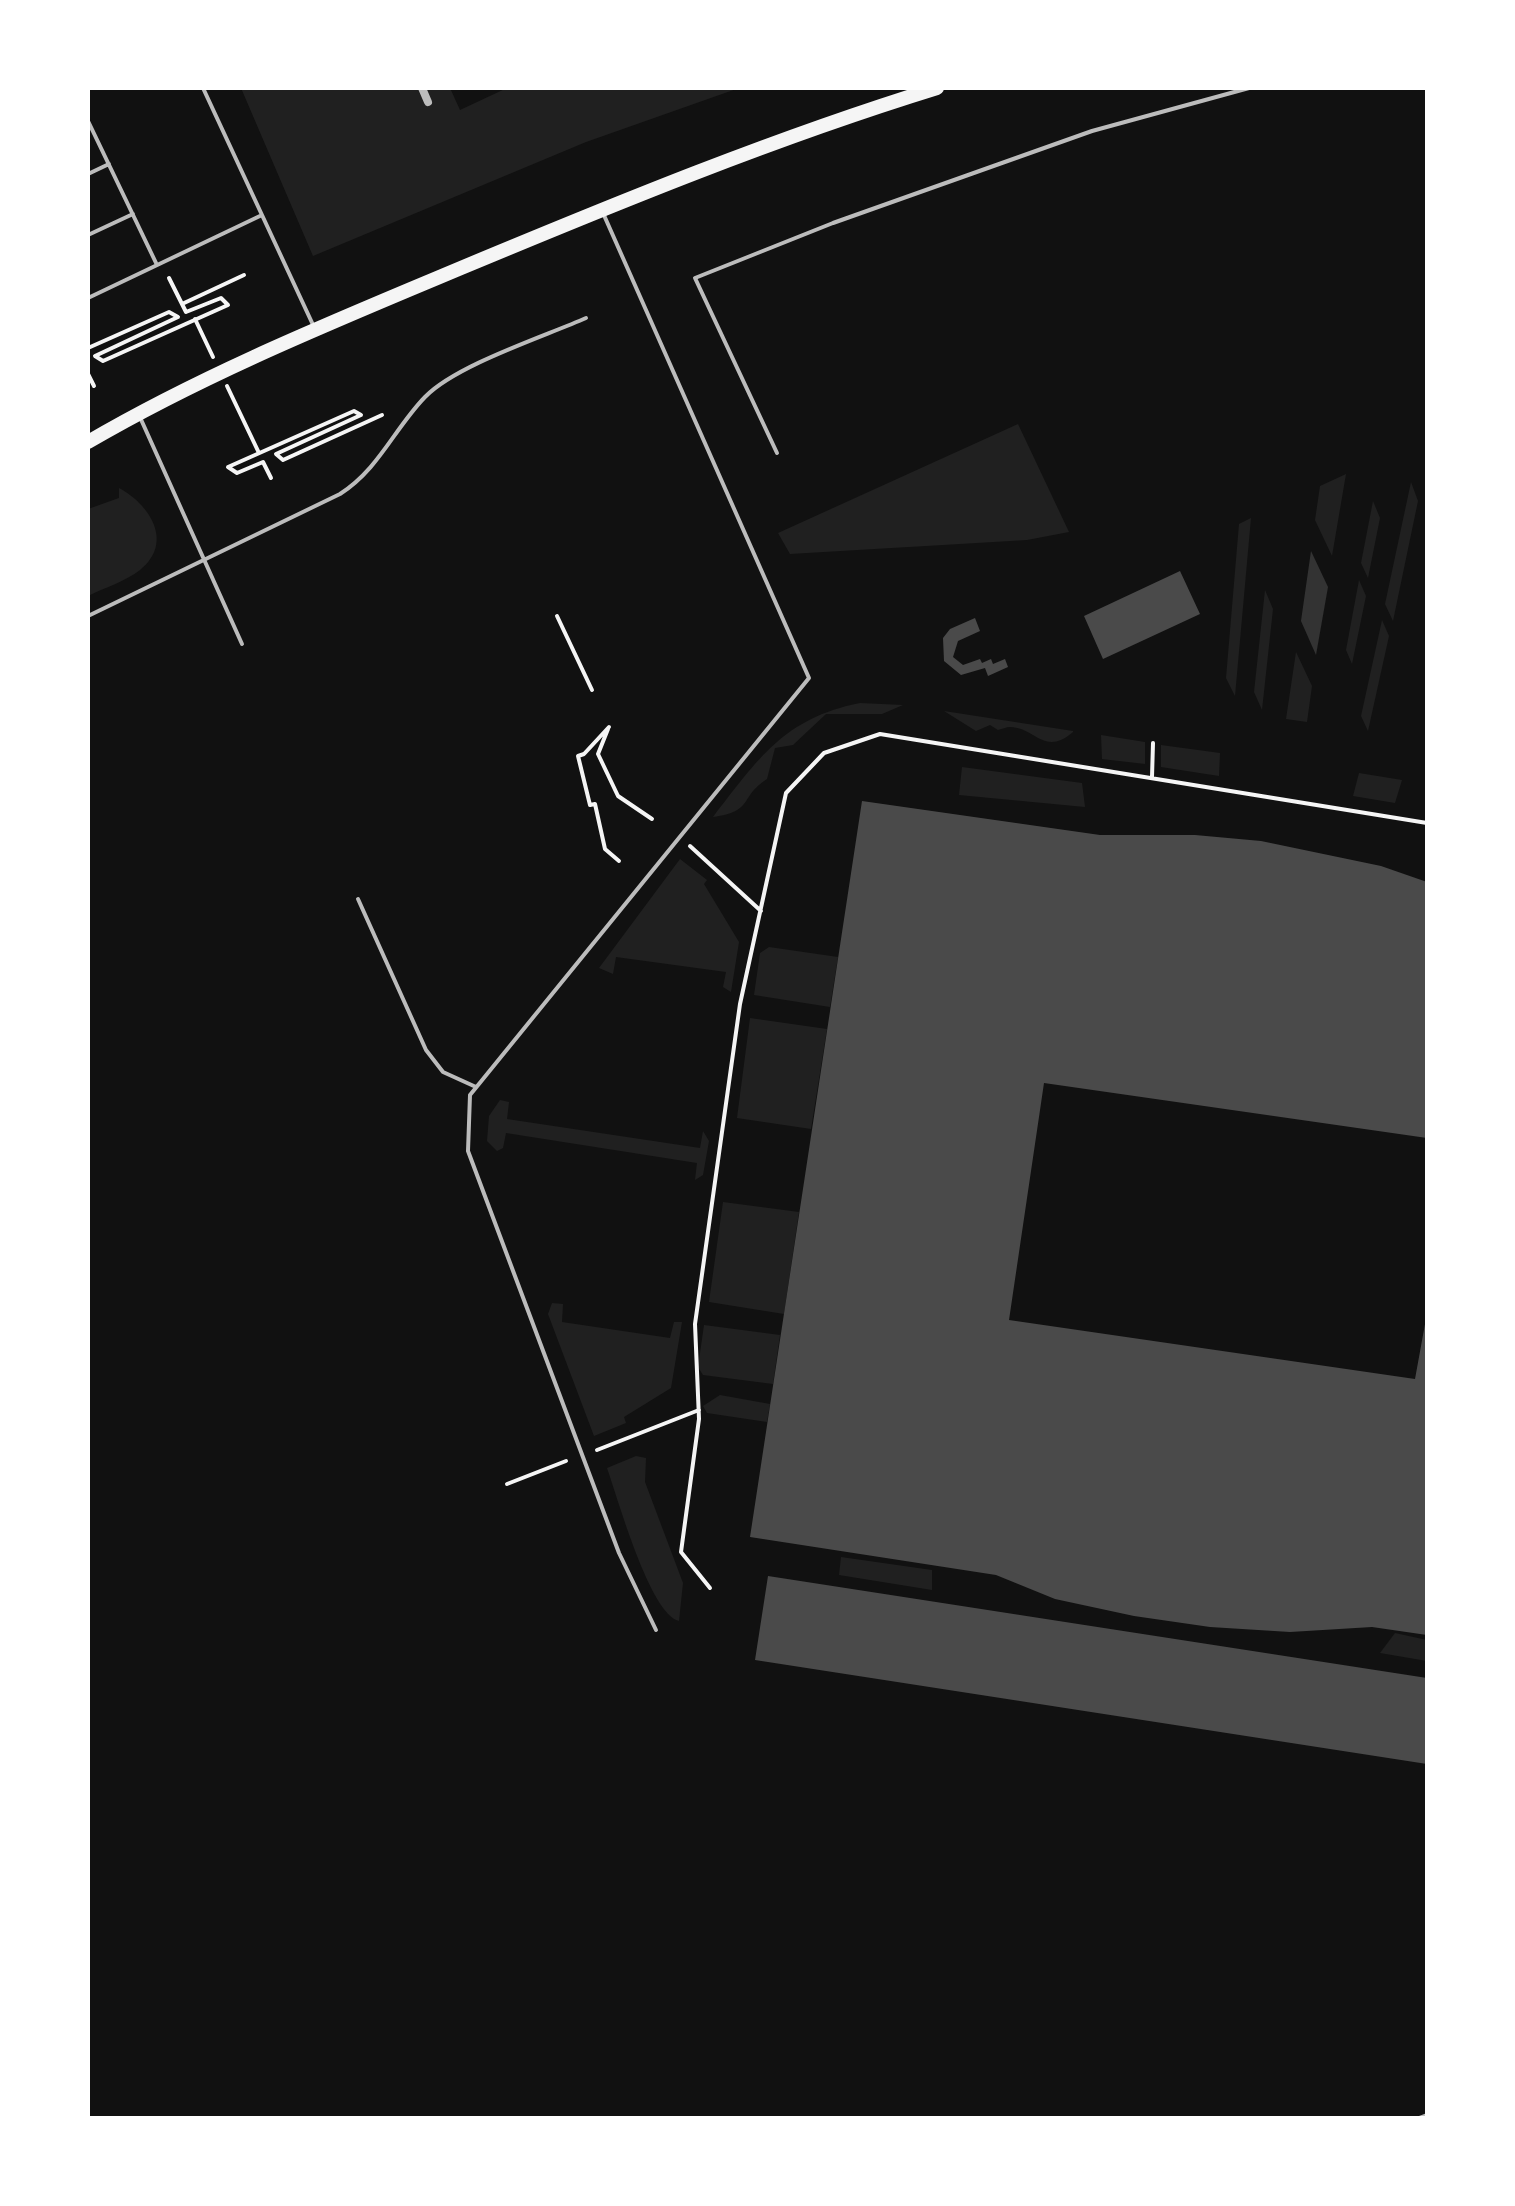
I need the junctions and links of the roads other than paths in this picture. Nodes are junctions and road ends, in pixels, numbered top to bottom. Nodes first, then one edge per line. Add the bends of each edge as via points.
1 (203, 88) edge
2 (422, 88) edge
3 (937, 88) edge
4 (1249, 88) edge
5 (428, 102) dead end
6 (88, 121) edge
7 (109, 164) junction
8 (88, 174) edge
9 (602, 209) junction
10 (133, 214) junction
11 (262, 215) junction
12 (88, 235) edge
13 (157, 265) junction
14 (88, 298) edge
15 (586, 318) dead end
16 (315, 330) junction
17 (138, 413) junction
18 (88, 442) edge
19 (777, 453) dead end
20 (205, 560) junction
21 (88, 616) edge
22 (242, 644) dead end
23 (358, 899) dead end
24 (477, 1088) junction
25 (656, 1630) dead end
26 (1427, 2115) edge
27 (1419, 2118) edge

1 - 11 lane
2 - 5 street
3 - 9 main road
4 - 19 lane via 1092,131 695,278
6 - 7 lane
7 - 8 lane
7 - 10 lane
9 - 16 main road
9 - 24 lane via 809,678
10 - 12 lane
10 - 13 lane
11 - 13 lane
11 - 16 lane
13 - 14 lane
15 - 20 lane via 457,376 426,397 356,484
16 - 17 main road
17 - 18 main road
17 - 20 lane
20 - 21 lane
20 - 22 lane
23 - 24 lane via 426,1050 443,1072
24 - 25 lane via 470,1095 468,1151 619,1553
26 - 27 lane

